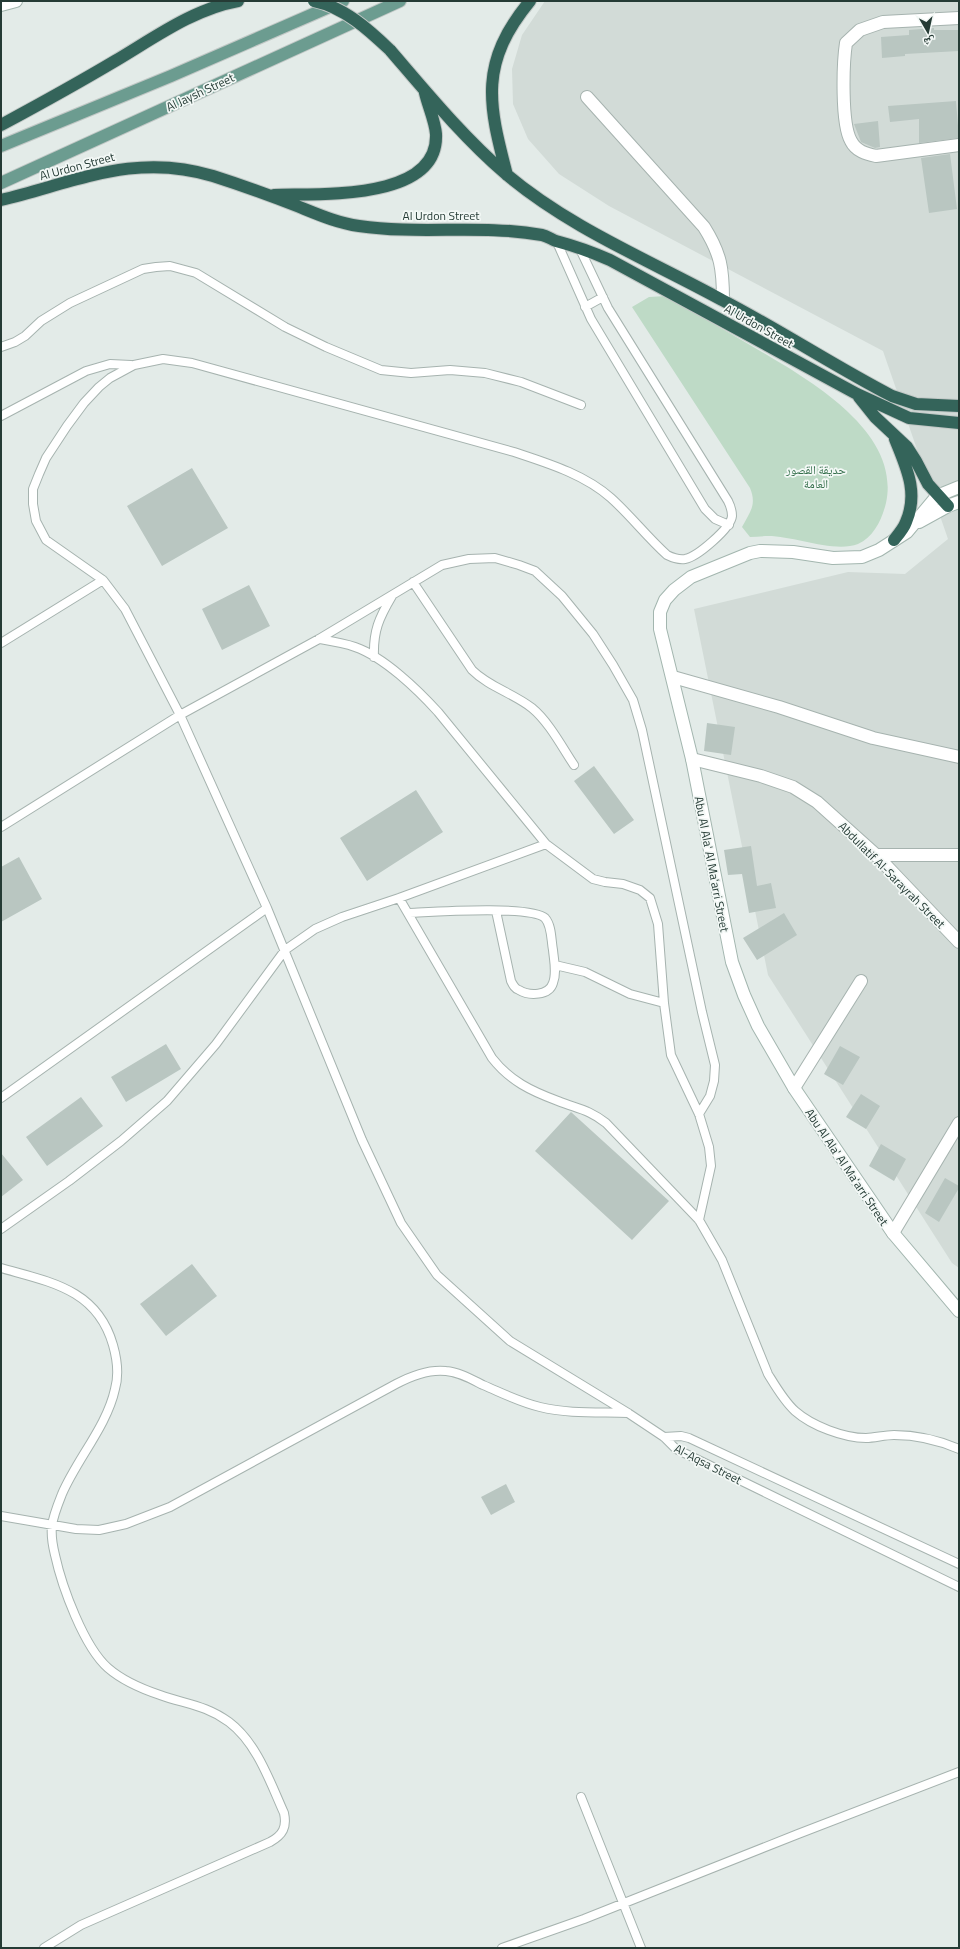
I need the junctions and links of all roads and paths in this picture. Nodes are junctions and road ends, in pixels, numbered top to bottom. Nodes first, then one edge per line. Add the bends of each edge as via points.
1 (16, 1) edge
2 (238, 1) edge
3 (314, 1) edge
4 (342, 1) edge
5 (400, 1) edge
6 (530, 1) edge
7 (1, 5) edge
8 (959, 18) edge
9 (424, 89) junction
10 (587, 97) dead end
11 (1, 125) edge
12 (959, 145) edge
13 (1, 146) edge
14 (507, 175) junction
15 (1, 183) edge
16 (271, 196) junction
17 (1, 200) edge
18 (556, 240) junction
19 (579, 247) junction
20 (603, 297) junction
21 (724, 300) junction
22 (585, 307) junction
23 (1, 347) edge
24 (134, 364) junction
25 (857, 394) junction
26 (581, 405) dead end
27 (959, 406) edge
28 (1, 416) edge
29 (959, 423) edge
30 (893, 434) junction
31 (959, 487) edge
32 (937, 496) junction
33 (953, 504) edge
34 (729, 525) junction
35 (914, 525) junction
36 (894, 540) junction
37 (103, 580) junction
38 (413, 582) junction
39 (392, 595) junction
40 (319, 639) junction
41 (1, 643) edge
42 (374, 657) junction
43 (673, 677) junction
44 (180, 715) junction
45 (959, 757) edge
46 (692, 759) junction
47 (574, 766) dead end
48 (1, 827) edge
49 (546, 844) junction
50 (876, 855) junction
51 (959, 855) edge
52 (399, 898) junction
53 (267, 908) junction
54 (496, 911) junction
55 (408, 913) junction
56 (959, 942) edge
57 (285, 950) junction
58 (555, 965) junction
59 (861, 981) dead end
60 (664, 1003) junction
61 (794, 1088) junction
62 (1, 1098) edge
63 (699, 1114) junction
64 (959, 1123) edge
65 (699, 1220) junction
66 (1, 1229) edge
67 (893, 1233) junction
68 (1, 1268) edge
69 (959, 1311) edge
70 (628, 1413) junction
71 (664, 1437) junction
72 (959, 1450) edge
73 (1, 1516) edge
74 (52, 1526) junction
75 (959, 1564) edge
76 (959, 1587) edge
77 (959, 1772) edge
78 (581, 1797) dead end
79 (623, 1903) junction
80 (44, 1948) edge
81 (502, 1948) edge
82 (641, 1948) edge

1 - 7 street
2 - 11 highway via 224,4 178,24
3 - 9 highway, Al Urdon Street, bridge via 345,14 368,30 390,50
4 - 13 main road
5 - 15 main road, Al Jaysh Street
6 - 14 highway via 506,35 492,72 491,91 495,128
8 - 12 street via 883,22 860,30 846,43 844,82 847,130 853,144 865,154 876,156
9 - 14 highway, Al Urdon Street via 463,133
9 - 16 highway via 436,135 429,160 417,172 401,181 374,190
10 - 21 street via 704,226 715,244 720,260
14 - 21 highway, Al Urdon Street via 557,212
16 - 17 highway, Al Urdon Street via 212,176 176,168 146,167 95,174
16 - 18 highway, Al Urdon Street via 341,223 359,226 384,229 478,229 537,235
18 - 19 highway, Al Urdon Street
18 - 22 lane
19 - 20 lane
19 - 25 highway, Al Urdon Street via 610,260
20 - 22 lane
20 - 34 lane via 723,491 731,509
21 - 27 highway, Al Urdon Street via 901,400 930,406
22 - 34 lane via 705,509 715,519
23 - 26 lane via 25,336 42,321 70,303 143,269 170,266 196,273 285,327 381,370 411,373 450,370 485,373 521,382
24 - 28 lane via 110,364 86,371
24 - 34 lane via 163,360 192,363 514,452 552,465 591,484 610,497 660,549 675,559 694,557
24 - 37 lane via 110,378 84,403 46,458 34,489 36,521 46,540
25 - 29 highway, Al Urdon Street via 909,418
25 - 30 highway via 875,417
30 - 32 highway via 907,447
30 - 36 highway via 907,467 912,497 906,523
31 - 32 street
32 - 33 highway
32 - 35 street
33 - 35 street
35 - 36 street, Abu Al Ala' Al Maʻarri Street
36 - 43 street, Abu Al Ala' Al Maʻarri Street via 880,550 862,557 833,558 760,550 691,577 665,600 660,612 660,629
37 - 41 lane
37 - 44 lane via 124,609
38 - 39 lane
38 - 47 lane via 472,670 486,682 532,708
38 - 63 lane via 442,565 469,559 495,558 535,572 562,596 593,634 633,700 642,730 715,1065 710,1096
39 - 40 lane
39 - 42 lane via 377,624
40 - 42 lane via 357,647
40 - 44 lane
42 - 49 lane via 410,684 434,707
43 - 45 street via 779,707 873,738
43 - 46 street, Abu Al Ala' Al Maʻarri Street
44 - 48 lane
44 - 53 lane
46 - 50 street, Abdullatif Al-Sarayrah Street via 762,776 793,787 817,802
46 - 61 street, Abu Al Ala' Al Maʻarri Street via 732,962 758,1026
49 - 52 lane
49 - 60 lane via 594,879 623,884 640,890 650,898 658,924
50 - 51 street
50 - 56 street, Abdullatif Al-Sarayrah Street
52 - 55 lane
52 - 57 lane via 315,929
53 - 57 lane
53 - 62 lane
54 - 55 lane
54 - 58 lane via 537,914 545,918 549,926
54 - 58 lane via 511,982 517,990 526,994 545,992 552,986 556,977
55 - 65 lane via 492,1058 502,1070 515,1082 545,1096 586,1110 606,1123
57 - 66 lane via 216,1044 167,1101 74,1177
57 - 70 lane via 362,1140 401,1223 436,1275 510,1341
58 - 60 lane via 585,972 630,994
59 - 61 street
60 - 63 lane via 672,1055
61 - 67 street, Abu Al Ala' Al Maʻarri Street
63 - 65 lane via 709,1146 711,1166
64 - 67 street
65 - 72 lane via 722,1260 768,1374 778,1391 796,1412 842,1435 866,1438 893,1435 921,1437 944,1442
67 - 69 street, Abu Al Ala' Al Maʻarri Street
68 - 74 lane via 68,1288 92,1306 108,1330 117,1359 116,1388 105,1416 68,1480
70 - 71 lane
70 - 74 lane via 541,1408 516,1400 461,1374 445,1371 427,1372 396,1384 170,1507 126,1524 99,1530
71 - 75 lane, Al-Aqsa Street via 689,1438
71 - 76 lane, Al-Aqsa Street via 669,1444 683,1453
73 - 74 lane
74 - 80 lane via 54,1554 60,1573 81,1627 95,1653 108,1668 128,1682 211,1711 230,1723 252,1748 284,1812 286,1822 278,1838 81,1925
77 - 79 lane
78 - 79 lane
79 - 81 lane
79 - 82 lane

